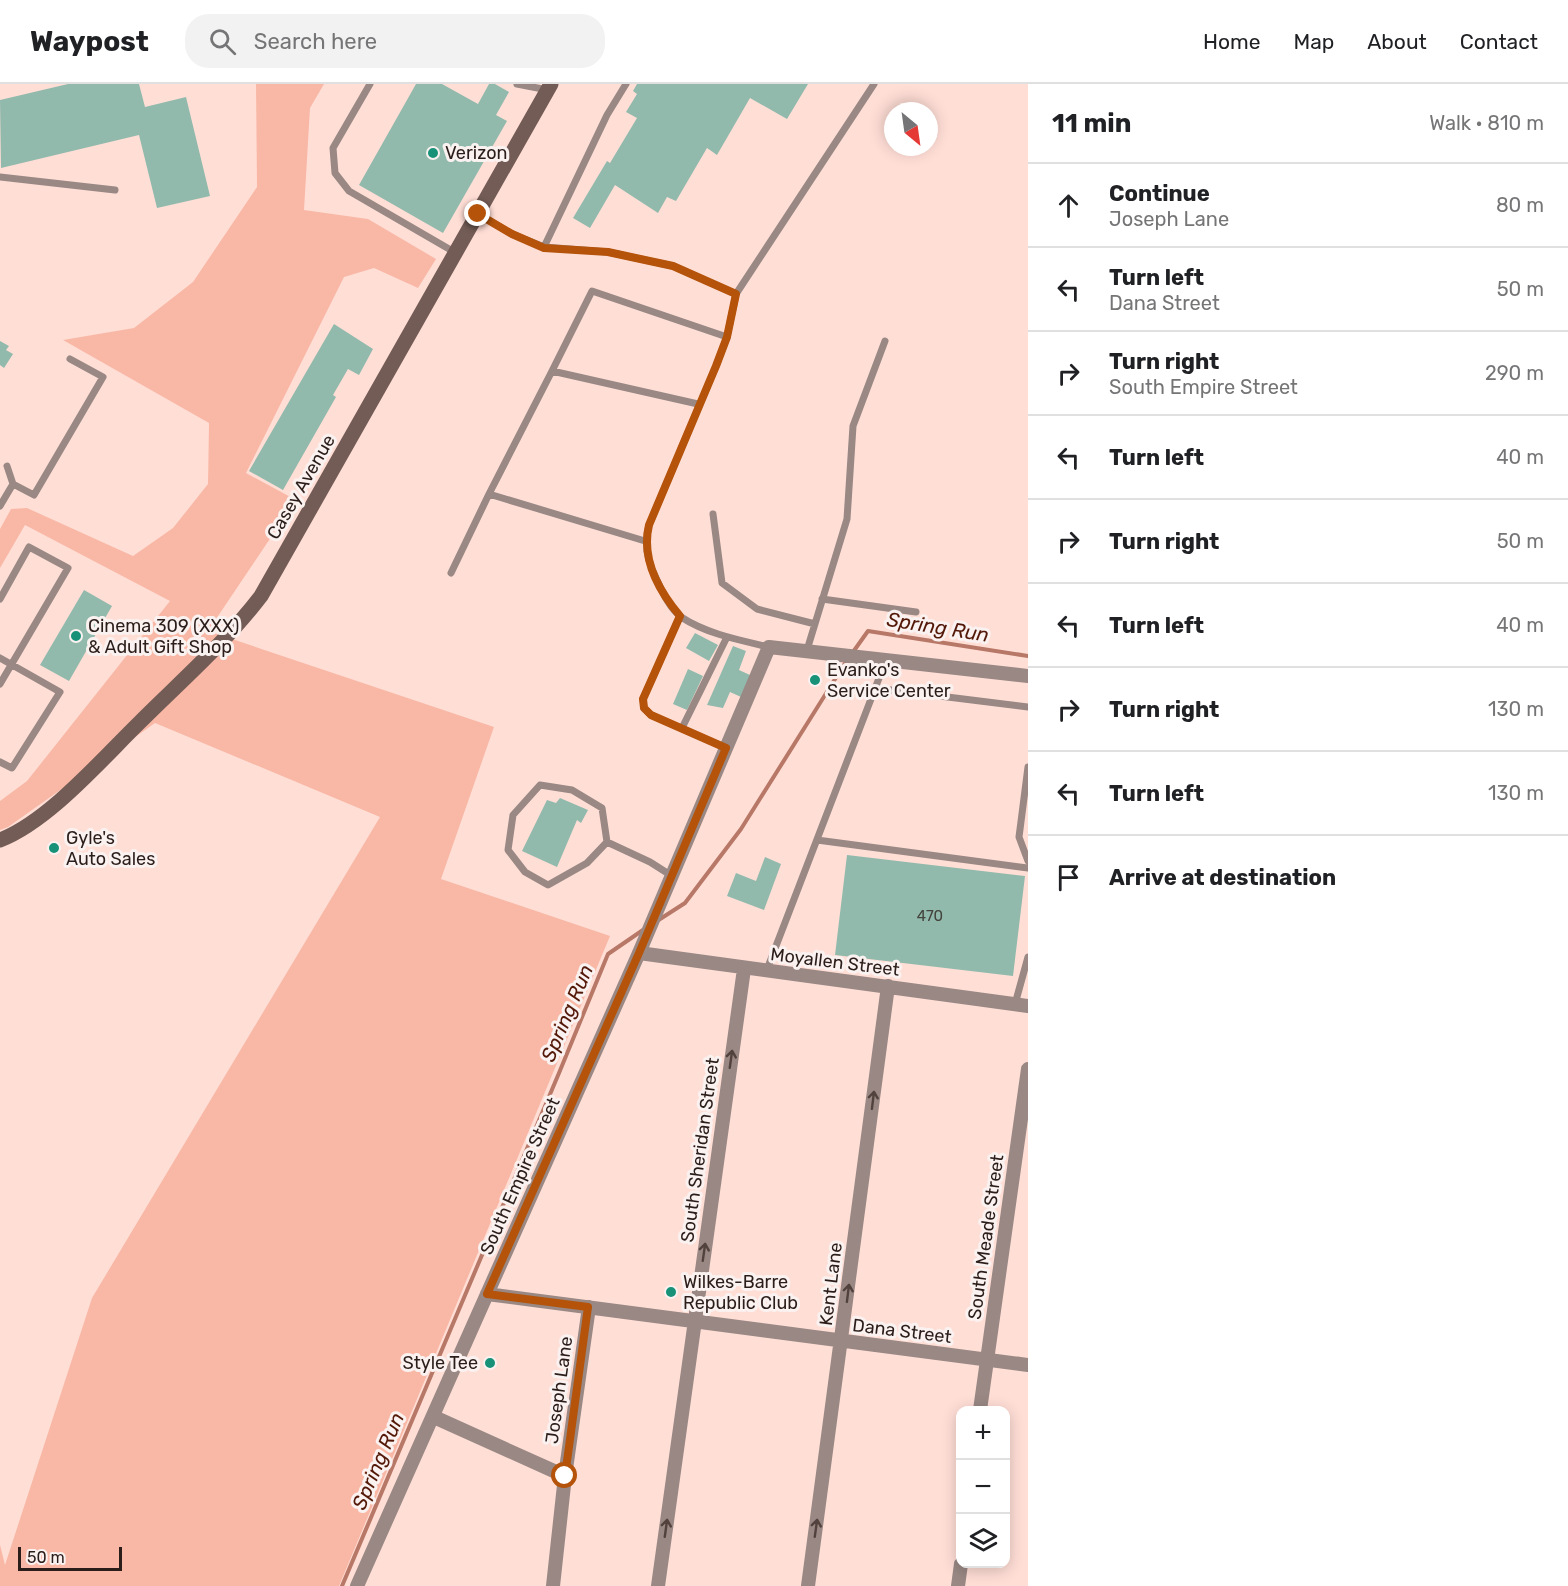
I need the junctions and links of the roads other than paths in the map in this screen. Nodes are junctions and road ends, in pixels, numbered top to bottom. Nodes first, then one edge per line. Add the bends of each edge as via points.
1 (370, 84) edge
2 (517, 84) edge
3 (626, 84) edge
4 (874, 84) edge
5 (549, 87) edge
6 (0, 177) edge
7 (115, 190) dead end
8 (478, 214) junction
9 (544, 248) junction
10 (456, 254) junction
11 (736, 294) junction
12 (727, 337) junction
13 (885, 341) dead end
14 (70, 359) dead end
15 (552, 371) junction
16 (698, 404) junction
17 (7, 466) dead end
18 (13, 484) junction
19 (489, 494) junction
20 (0, 506) edge
21 (713, 514) dead end
22 (645, 541) junction
23 (451, 573) dead end
24 (0, 599) edge
25 (822, 599) junction
26 (916, 612) dead end
27 (680, 616) junction
28 (815, 624) junction
29 (727, 637) junction
30 (769, 647) junction
31 (807, 650) junction
32 (0, 658) edge
33 (887, 658) junction
34 (11, 664) junction
35 (1028, 676) edge
36 (0, 684) edge
37 (876, 688) junction
38 (1028, 707) edge
39 (682, 728) junction
40 (726, 748) junction
41 (0, 762) edge
42 (1028, 767) edge
43 (0, 840) edge
44 (817, 840) junction
45 (607, 842) junction
46 (1028, 861) edge
47 (1028, 868) edge
48 (672, 876) junction
49 (639, 953) junction
50 (1028, 957) edge
51 (744, 969) junction
52 (766, 972) junction
53 (888, 986) junction
54 (1022, 1005) edge
55 (1028, 1069) edge
56 (487, 1294) junction
57 (588, 1307) junction
58 (694, 1323) junction
59 (842, 1342) junction
60 (987, 1360) junction
61 (1028, 1365) edge
62 (981, 1406) edge
63 (434, 1417) junction
64 (565, 1476) junction
65 (960, 1568) edge
66 (357, 1586) edge
67 (553, 1586) edge
68 (658, 1586) edge
69 (808, 1586) edge
70 (958, 1586) edge

1 - 10 lane via 333,148 335,173 349,191
2 - 5 lane
3 - 9 lane via 607,115
4 - 11 lane
5 - 8 street, Casey Avenue
6 - 7 lane
8 - 9 lane
8 - 10 street, Casey Avenue
9 - 11 lane via 608,252 673,266
10 - 43 street, Casey Avenue via 273,577 246,615 86,775 28,825
11 - 12 lane
12 - 15 lane via 592,291
12 - 16 lane
13 - 25 lane via 853,426 847,519
14 - 18 lane via 103,377 34,495
15 - 16 lane
15 - 19 lane
16 - 22 lane
17 - 18 lane
18 - 20 lane
19 - 22 lane
19 - 23 lane
21 - 28 lane via 722,583 757,609
22 - 27 lane via 653,573
24 - 34 lane via 29,548 68,568
25 - 26 lane
25 - 28 lane
27 - 29 lane
27 - 39 lane via 643,699 644,708 651,715
28 - 31 lane
29 - 30 lane
29 - 39 lane
30 - 31 street
30 - 40 street, South Empire Street
31 - 33 street
32 - 34 lane
33 - 35 street
33 - 37 lane
34 - 36 lane
34 - 41 lane via 60,692 12,768
37 - 38 lane
37 - 44 lane
39 - 40 lane
40 - 48 street, South Empire Street
42 - 46 lane via 1019,837
44 - 47 lane
44 - 52 lane
45 - 45 lane via 587,862 548,885 525,872 508,850 513,815 540,785 572,790 602,808
45 - 48 lane
48 - 49 street, South Empire Street
49 - 51 street, Moyallen Street
49 - 56 street, South Empire Street
50 - 54 lane
51 - 52 street, Moyallen Street
58 -> 51 street, South Sheridan Street
52 - 53 street, Moyallen Street
53 - 54 street, Moyallen Street
59 -> 53 street, Kent Lane
55 - 60 street, South Meade Street
56 - 57 street, Dana Street
56 - 63 street, South Empire Street
57 - 58 street, Dana Street
57 - 64 street, Joseph Lane
58 - 59 street, Dana Street
68 -> 58 street, South Sheridan Street
59 - 60 street, Dana Street
69 -> 59 street, Kent Lane
60 - 61 street, Dana Street
60 - 62 street, South Meade Street
63 - 64 street
63 - 66 street, South Empire Street
64 - 67 street, Joseph Lane
65 - 70 street

